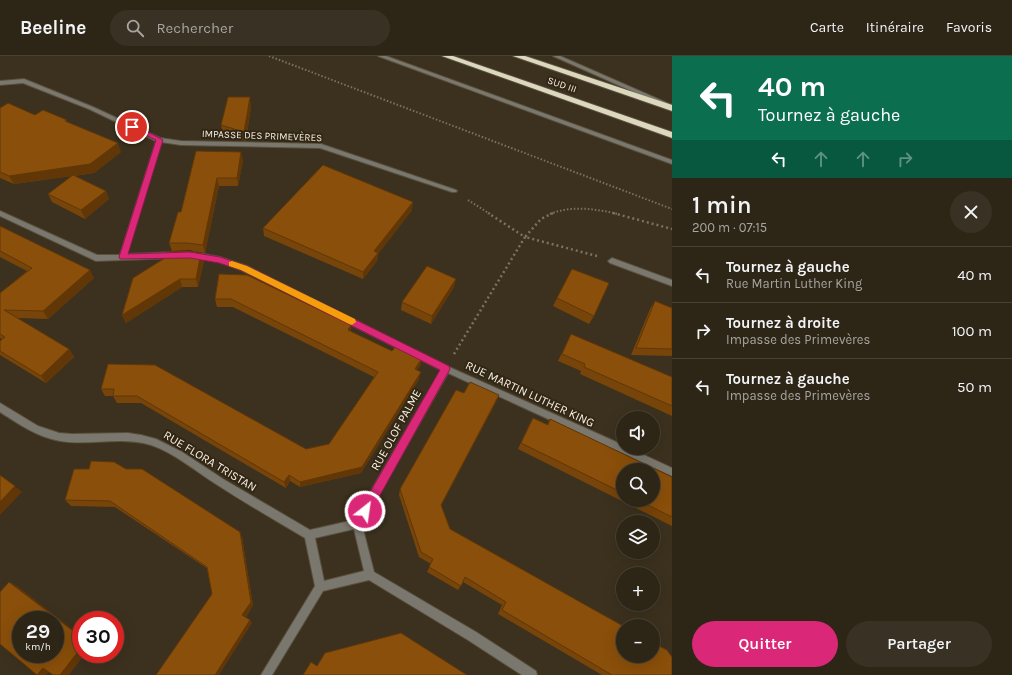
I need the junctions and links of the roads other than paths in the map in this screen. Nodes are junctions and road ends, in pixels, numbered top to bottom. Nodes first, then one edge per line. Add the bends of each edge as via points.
1 (382, 56) edge
2 (446, 56) edge
3 (517, 56) edge
4 (556, 56) edge
5 (0, 83) edge
6 (672, 108) edge
7 (672, 135) edge
8 (160, 140) junction
9 (672, 162) edge
10 (454, 191) road end
11 (0, 213) edge
12 (123, 257) junction
13 (612, 261) road end
14 (672, 284) edge
15 (446, 369) junction
16 (0, 407) edge
17 (672, 472) edge
18 (357, 524) junction
19 (309, 535) junction
20 (370, 575) junction
21 (320, 587) junction
22 (266, 675) edge
23 (532, 675) edge

1 - 9 street
2 - 7 highway, SUD III
3 - 6 highway, SUD III
4 - 6 street
5 - 8 street, IMPASSE DES PRIMEVÈRES via 24,81 92,108
8 - 10 street, IMPASSE DES PRIMEVÈRES via 181,143 321,146
8 - 12 street
11 - 12 street, RUE MARTIN LUTHER KING via 96,258
12 - 15 street, RUE MARTIN LUTHER KING via 190,255 220,260 244,268
13 - 14 street
15 - 17 street, RUE MARTIN LUTHER KING
15 - 18 street, RUE OLOF PALME
16 - 19 street, RUE FLORA TRISTAN via 25,424 48,435 135,438 151,441
18 - 19 street
18 - 20 street
19 - 21 street
20 - 21 street
20 - 23 street
21 - 22 street

